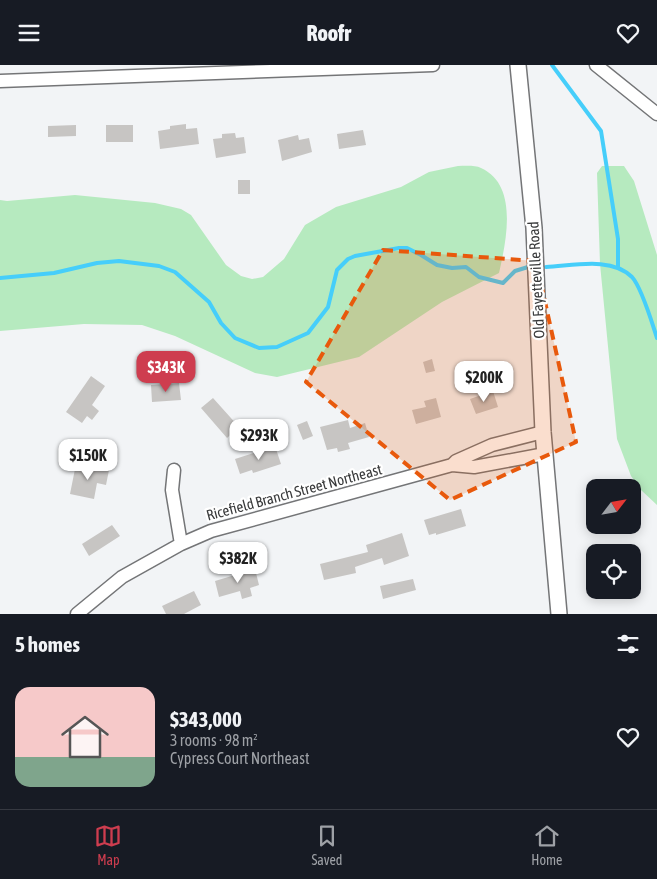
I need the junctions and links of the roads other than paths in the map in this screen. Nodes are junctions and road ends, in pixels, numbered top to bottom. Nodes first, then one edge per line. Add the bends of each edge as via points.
1 (434, 65) edge
2 (518, 65) edge
3 (596, 65) edge
4 (0, 81) edge
5 (657, 113) edge
6 (543, 432) junction
7 (545, 454) junction
8 (452, 465) junction
9 (174, 470) dead end
10 (181, 544) junction
11 (77, 614) edge
12 (559, 614) edge

1 - 4 street
2 - 6 street, Old Fayetteville Road via 534,228
3 - 5 street
6 - 7 street, Old Fayetteville Road
6 - 8 street, Ricefield Branch Street Northeast via 492,445
7 - 8 street, Ricefield Branch Street Northeast via 474,467
7 - 12 street, Old Fayetteville Road
8 - 10 street, Ricefield Branch Street Northeast via 257,517
9 - 10 street via 172,489
10 - 11 street, Ricefield Branch Street Northeast via 122,577

